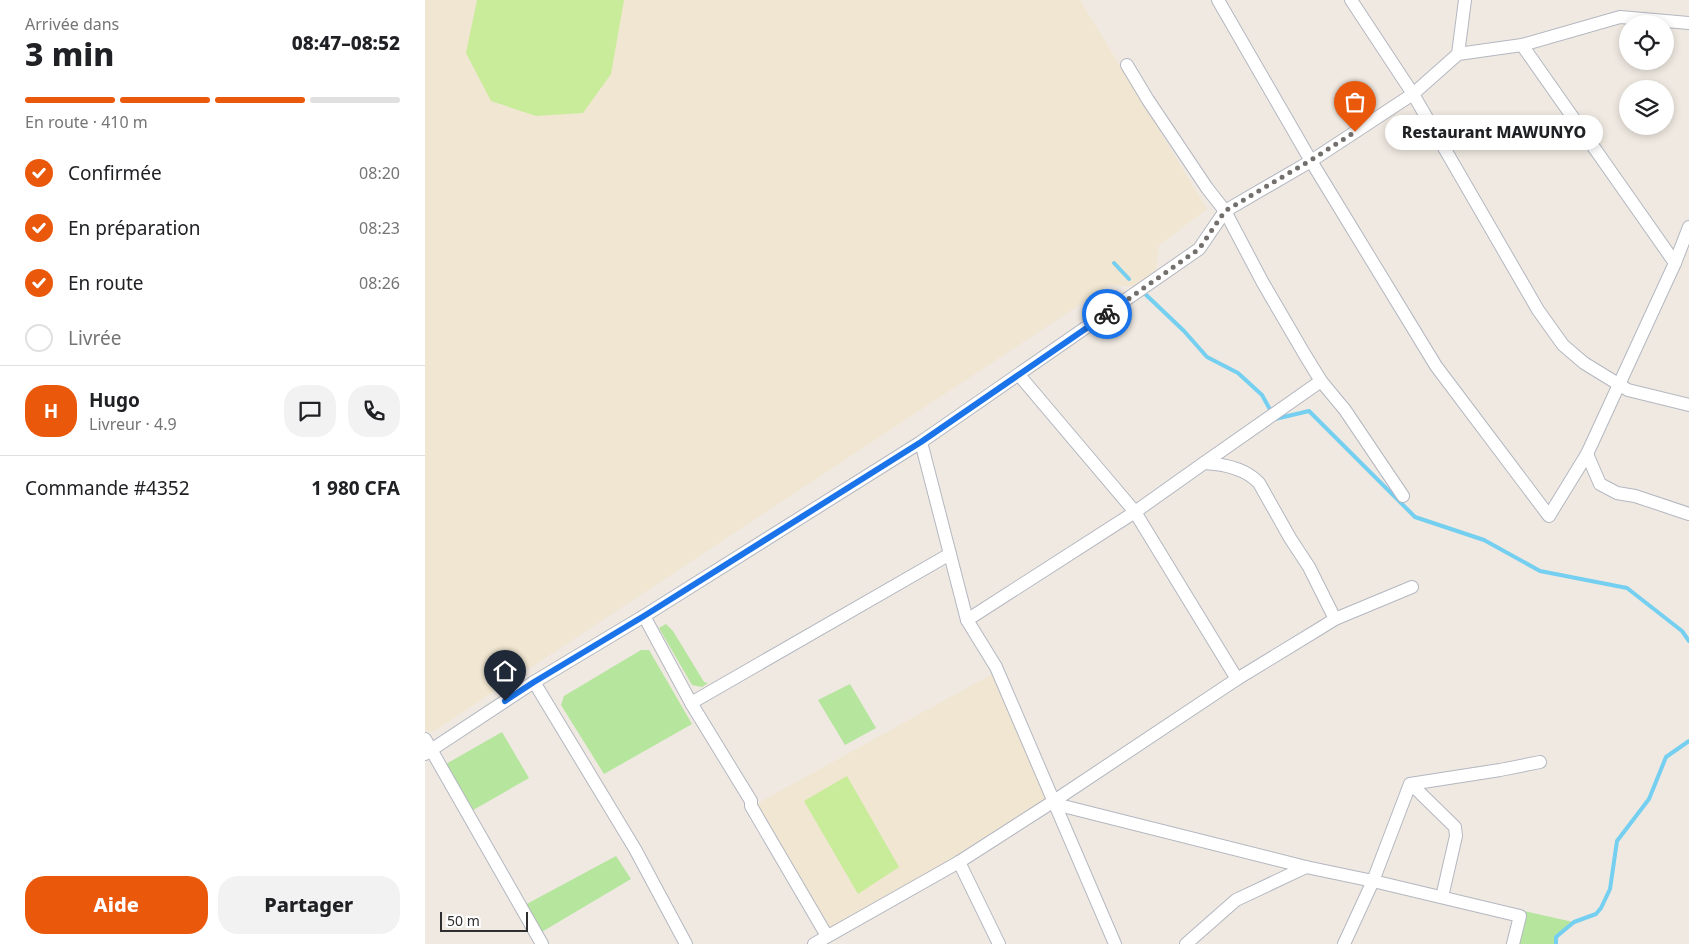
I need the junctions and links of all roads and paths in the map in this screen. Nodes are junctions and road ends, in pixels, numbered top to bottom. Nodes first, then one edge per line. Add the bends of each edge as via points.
1 (1218, 0) edge
2 (1351, 0) edge
3 (1465, 0) edge
4 (1689, 23) edge
5 (1522, 45) junction
6 (1458, 54) junction
7 (1127, 65) dead end
8 (1413, 94) junction
9 (1311, 160) junction
10 (1225, 211) junction
11 (1689, 227) edge
12 (1675, 263) junction
13 (1019, 375) junction
14 (1321, 381) junction
15 (1619, 384) junction
16 (1689, 405) edge
17 (921, 442) junction
18 (1587, 454) junction
19 (1204, 462) junction
20 (1403, 496) dead end
21 (1135, 512) junction
22 (1689, 514) edge
23 (950, 554) junction
24 (1413, 588) dead end
25 (644, 616) junction
26 (1335, 619) junction
27 (967, 620) junction
28 (1237, 678) junction
29 (534, 682) junction
30 (691, 703) junction
31 (425, 739) edge
32 (427, 756) edge
33 (1540, 762) dead end
34 (1411, 784) junction
35 (1054, 803) junction
36 (959, 862) junction
37 (1306, 867) junction
38 (1373, 881) junction
39 (1442, 898) junction
40 (827, 936) junction
41 (540, 944) edge
42 (687, 944) edge
43 (814, 944) edge
44 (999, 944) edge
45 (1115, 944) edge
46 (1186, 944) edge
47 (1344, 944) edge
48 (1513, 944) edge

1 - 9 street
2 - 8 street
3 - 6 street
4 - 5 street via 1620,17
5 - 6 street
5 - 12 street
6 - 8 street
7 - 10 street
8 - 9 street
8 - 15 street via 1538,310 1563,345 1584,364
9 - 10 street
9 - 18 street via 1436,366 1549,516
10 - 13 street via 1199,249
10 - 14 street
11 - 12 street
12 - 15 street
13 - 17 street
13 - 21 street
14 - 19 street
14 - 20 street via 1345,410
15 - 16 street via 1628,390
15 - 18 street
17 - 23 street
17 - 25 street
18 - 22 street via 1600,484 1617,493
19 - 21 street
19 - 26 street via 1227,466 1254,478 1309,567
21 - 27 street
21 - 28 street
23 - 27 street
23 - 30 street
24 - 26 street
25 - 29 street
25 - 30 street
26 - 28 street
27 - 35 street via 996,667
28 - 35 street
29 - 32 street
29 - 42 street via 635,849
30 - 40 street
31 - 32 street
32 - 41 street
33 - 34 street
34 - 38 street
34 - 39 street via 1455,827 1456,836
35 - 36 street
35 - 37 street
35 - 45 street
36 - 40 street
36 - 44 street
37 - 38 street
37 - 46 street via 1236,900
38 - 39 street
38 - 47 street
39 - 48 street via 1520,916
40 - 43 street

